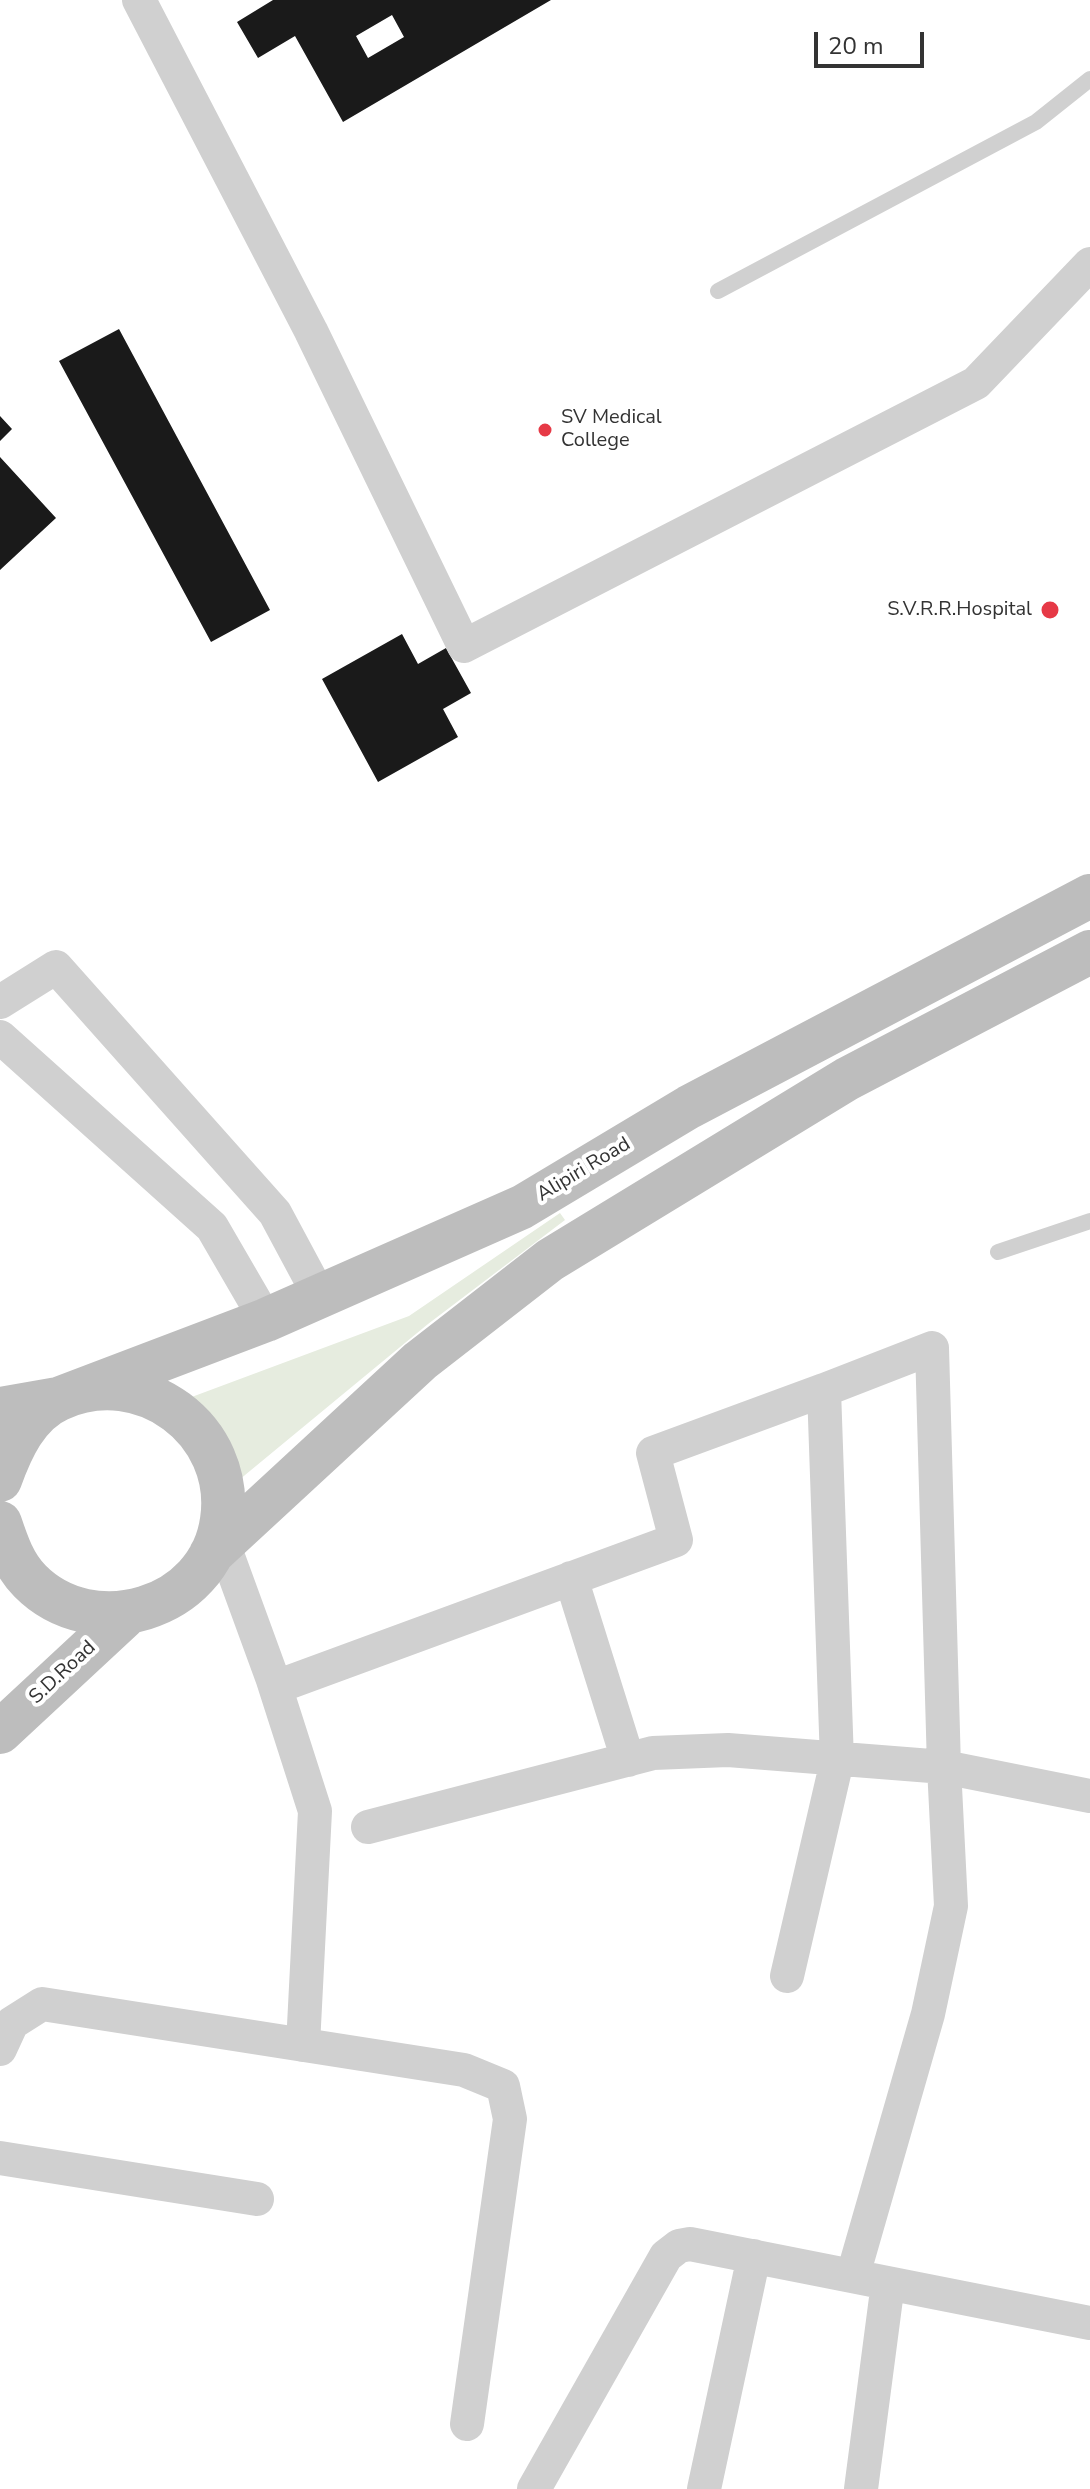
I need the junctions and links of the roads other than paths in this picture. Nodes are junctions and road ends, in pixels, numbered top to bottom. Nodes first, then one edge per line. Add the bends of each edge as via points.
1 (139, 0) edge
2 (1090, 79) edge
3 (1090, 264) edge
4 (718, 291) dead end
5 (1090, 896) edge
6 (1090, 952) edge
7 (0, 1002) edge
8 (0, 1037) edge
9 (1090, 1221) edge
10 (998, 1252) dead end
11 (319, 1295) junction
12 (266, 1320) junction
13 (824, 1390) junction
14 (58, 1399) junction
15 (0, 1409) edge
16 (0, 1480) edge
17 (3, 1541) edge
18 (217, 1549) junction
19 (571, 1578) junction
20 (127, 1614) junction
21 (273, 1680) junction
22 (0, 1732) edge
23 (628, 1760) junction
24 (837, 1761) junction
25 (944, 1767) junction
26 (1090, 1796) edge
27 (368, 1827) dead end
28 (787, 1976) dead end
29 (303, 2045) junction
30 (0, 2049) edge
31 (0, 2158) edge
32 (257, 2199) dead end
33 (754, 2256) junction
34 (853, 2275) junction
35 (888, 2283) junction
36 (1088, 2314) edge
37 (467, 2424) dead end
38 (534, 2489) edge
39 (704, 2489) edge
40 (861, 2489) edge

1 - 3 street via 311,331 464,646 976,383
2 - 4 lane via 1036,122
5 - 11 street, Alipiri Road via 689,1107 522,1207
6 - 18 street via 847,1079 550,1260 420,1361
7 - 11 street via 56,967 275,1213
8 - 12 street via 212,1227
9 - 10 lane
11 - 12 street, Alipiri Road
12 - 14 street, Alipiri Road
13 - 19 street via 653,1453 676,1540
13 - 24 street
13 - 25 street via 932,1348
14 - 15 street
14 - 16 street via 32,1420 11,1448
14 - 18 street via 95,1389 130,1389 164,1401 192,1422 212,1451 222,1485
17 - 20 street via 29,1581 58,1603 91,1614
18 - 20 street via 190,1583 161,1604
18 - 21 street
19 - 21 street via 287,1683
19 - 23 street
20 - 22 street, S.D.Road
21 - 29 street via 315,1811
23 - 24 street via 653,1753 728,1750
23 - 27 street
24 - 25 street
24 - 28 street
25 - 26 street
25 - 34 street via 951,1906 928,2014
29 - 30 street via 42,2004 12,2023
29 - 37 street via 464,2070 503,2086 510,2119
31 - 32 street
33 - 34 street
33 - 38 street via 690,2244 666,2256
33 - 39 street
34 - 35 street
35 - 36 street
35 - 40 street

